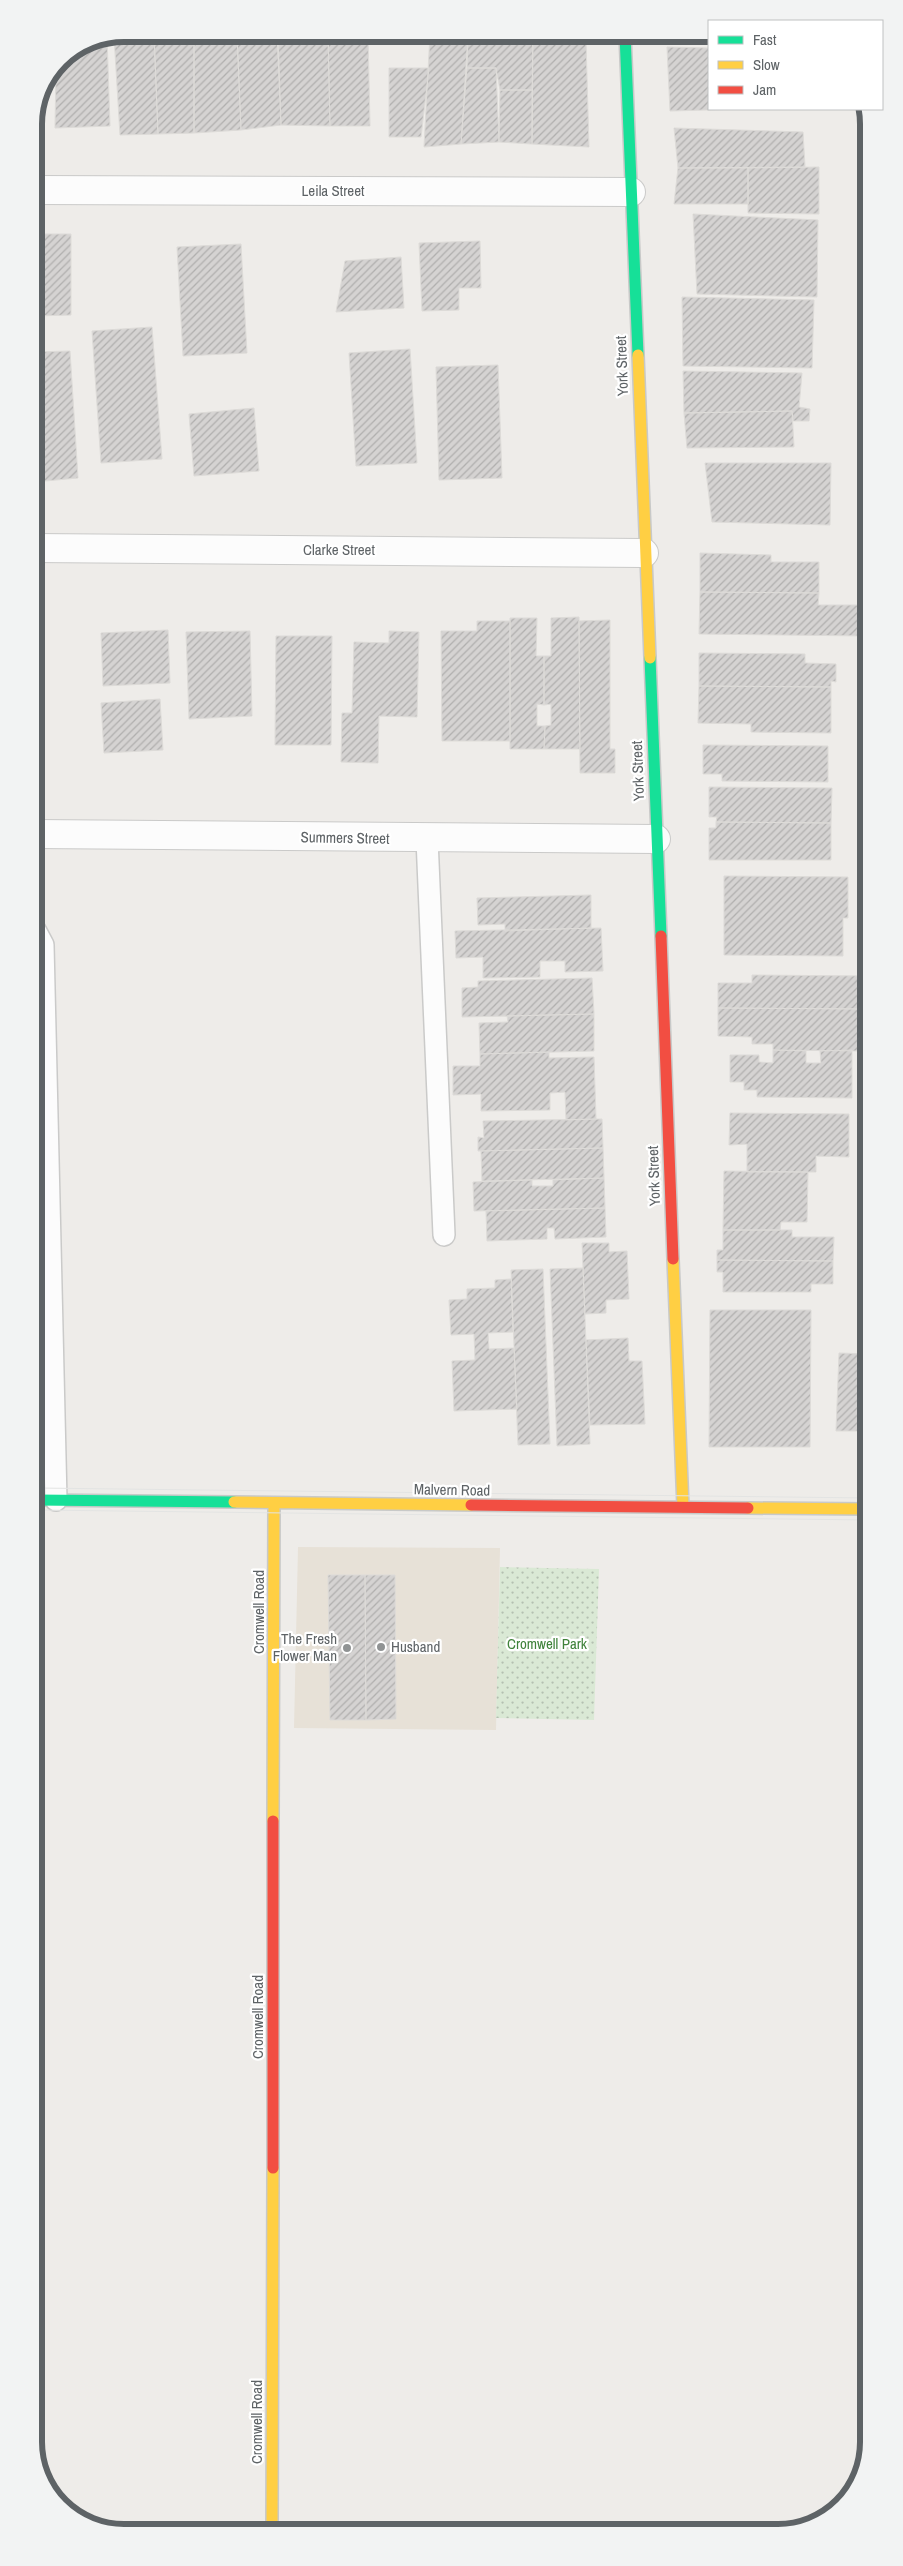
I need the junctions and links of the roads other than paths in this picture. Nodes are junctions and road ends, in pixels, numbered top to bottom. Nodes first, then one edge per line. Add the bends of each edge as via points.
1 (625, 43) edge
2 (42, 190) edge
3 (631, 192) junction
4 (42, 548) edge
5 (644, 553) junction
6 (42, 834) edge
7 (427, 839) junction
8 (656, 839) junction
9 (42, 943) edge
10 (444, 1235) dead end
11 (43, 1285) edge
12 (46, 1500) edge
13 (274, 1503) junction
14 (683, 1507) junction
15 (861, 1509) edge
16 (272, 2523) edge

1 - 3 street, York Street
2 - 3 street, Leila Street
3 - 5 street, York Street
4 - 5 street, Clarke Street
5 - 8 street, York Street
6 - 7 street, Summers Street
7 - 8 street, Summers Street
7 - 10 lane
8 - 14 street, York Street
9 - 11 lane
11 - 12 lane
12 - 13 street, Malvern Road
13 - 14 street, Malvern Road
13 - 16 street, Cromwell Road
14 - 15 street, Malvern Road

